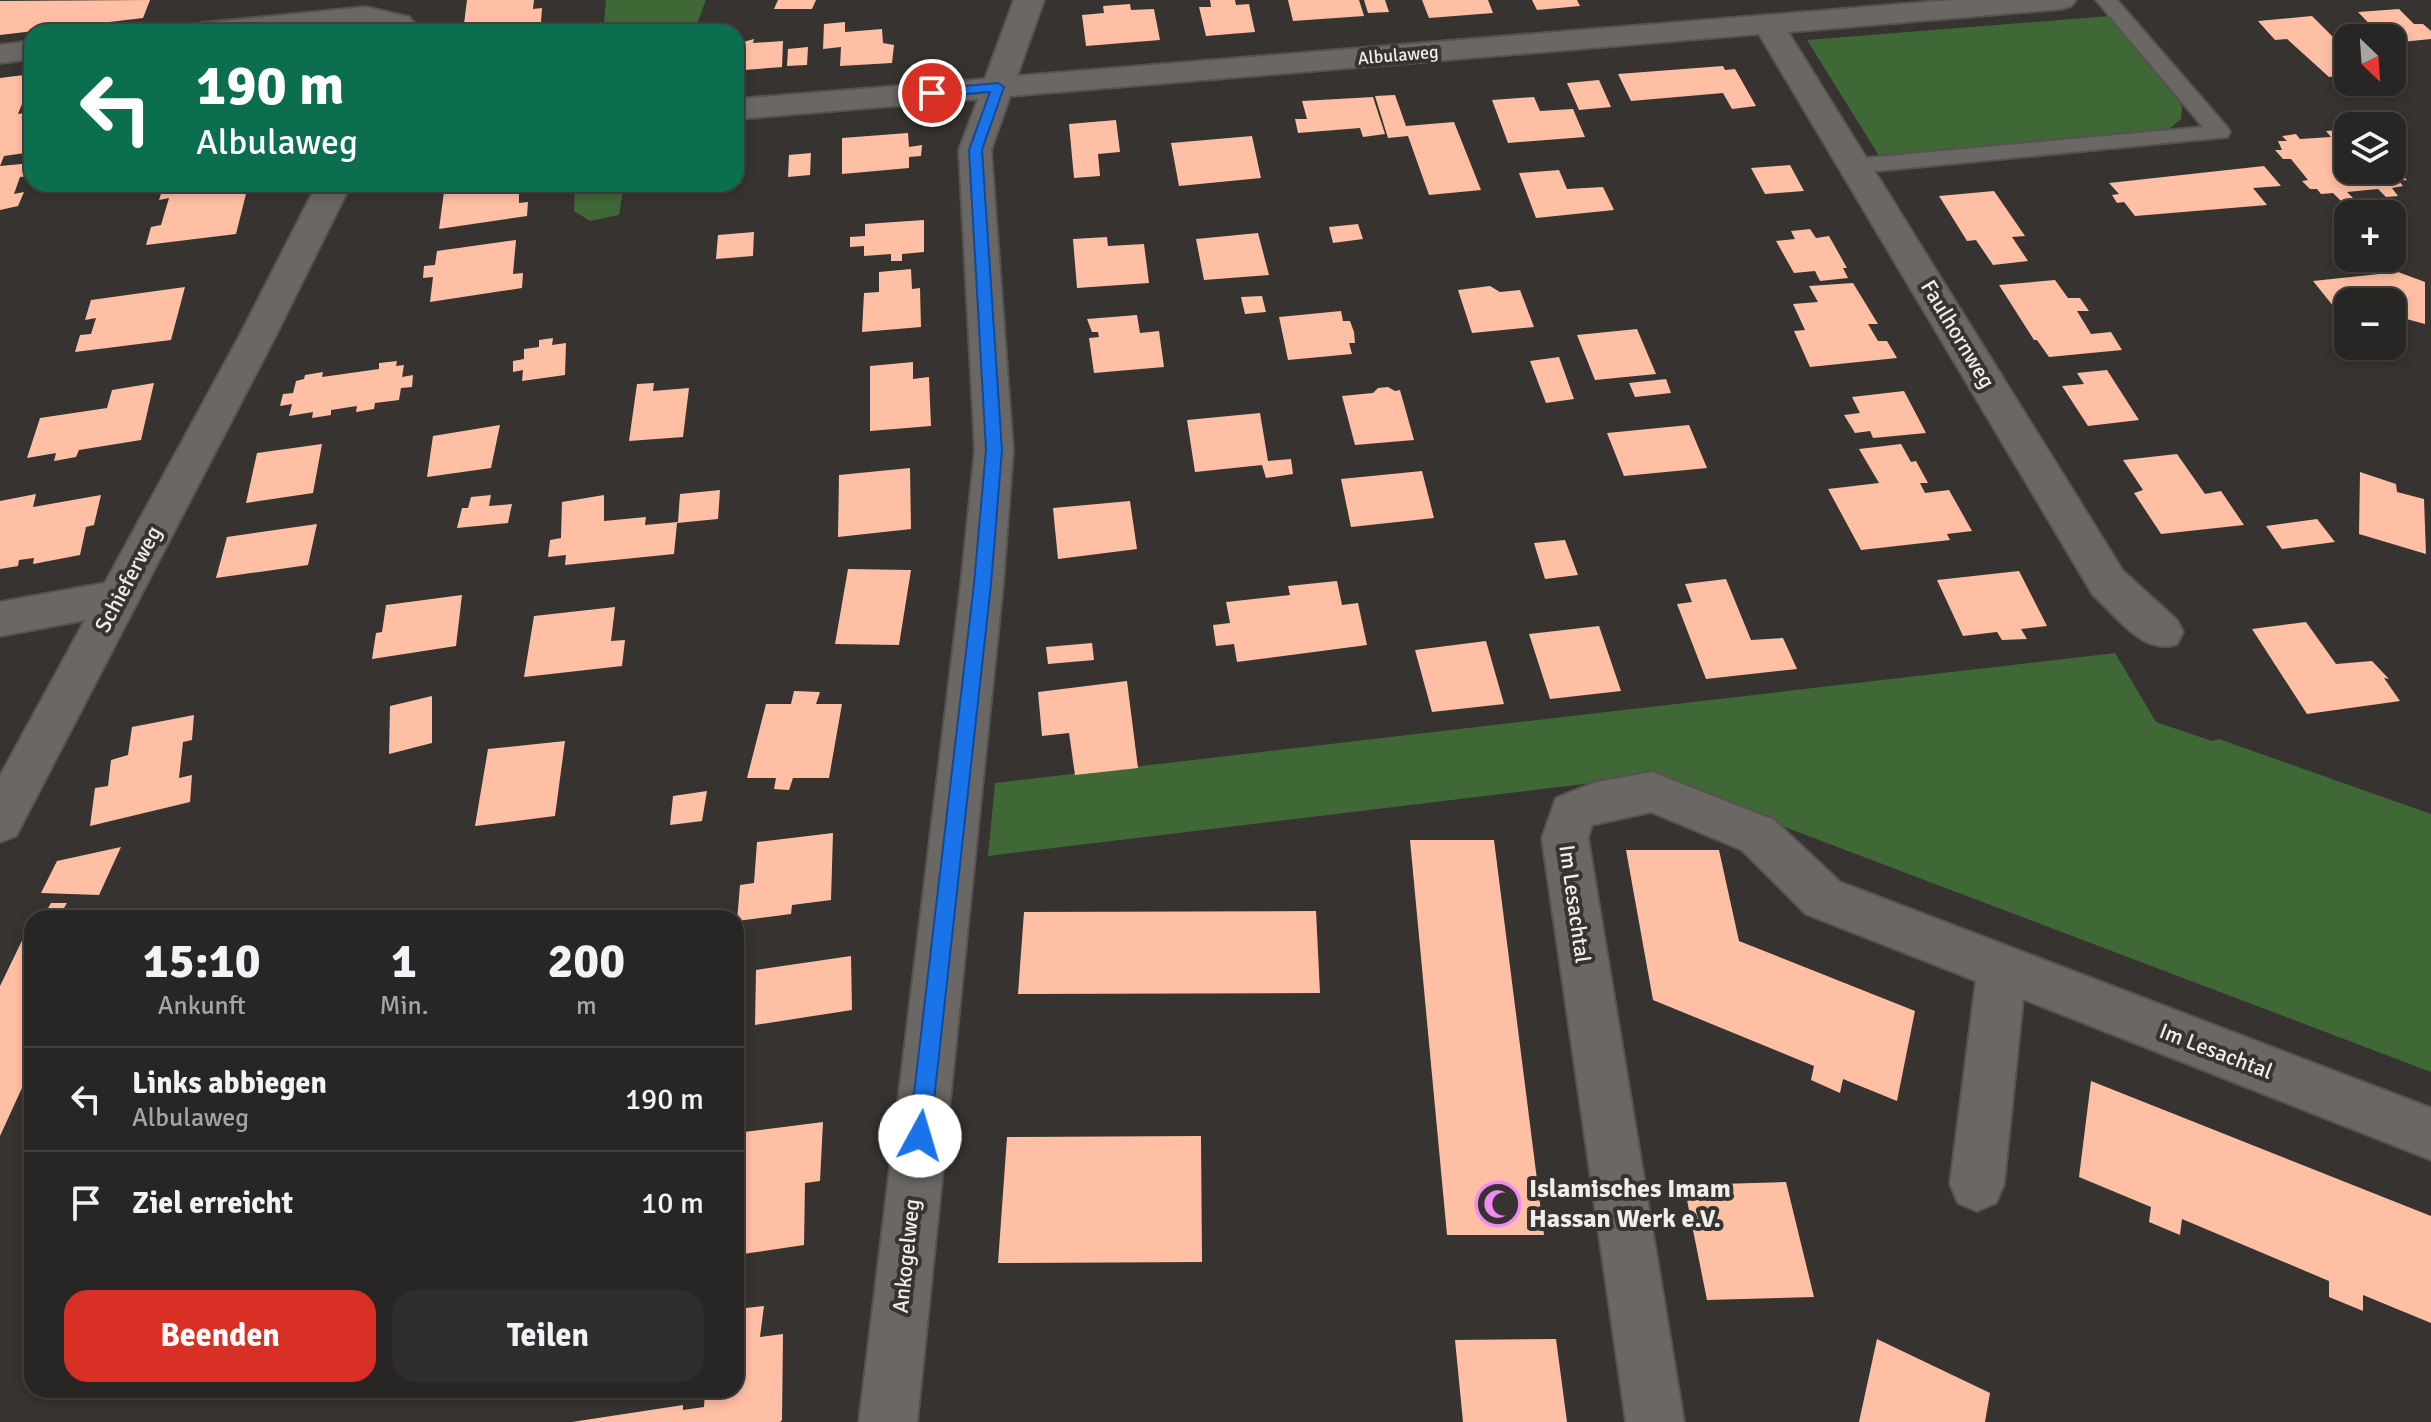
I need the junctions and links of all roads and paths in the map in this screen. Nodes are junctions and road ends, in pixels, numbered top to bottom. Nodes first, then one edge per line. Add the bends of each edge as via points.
1 (1029, 0) edge
2 (2061, 0) edge
3 (2106, 0) edge
4 (284, 24) edge
5 (399, 24) edge
6 (1768, 24) junction
7 (24, 51) edge
8 (0, 54) edge
9 (998, 87) junction
10 (744, 108) edge
11 (1855, 166) junction
12 (330, 192) edge
13 (118, 597) junction
14 (0, 619) edge
15 (2162, 632) dead end
16 (0, 821) edge
17 (2002, 967) junction
18 (2431, 1134) edge
19 (1977, 1184) dead end
20 (888, 1422) edge
21 (1655, 1422) edge

1 - 9 street, Ankogelweg
2 - 6 street, Albulaweg
3 - 11 lane via 2219,132
4 - 5 street via 366,16
6 - 9 street, Albulaweg
6 - 11 street, Faulhornweg
7 - 8 street
9 - 10 street, Albulaweg
9 - 20 street, Ankogelweg via 975,150 994,450
11 - 15 street, Faulhornweg via 2108,583
12 - 13 street, Schieferweg
13 - 14 street
13 - 16 street, Schieferweg
17 - 18 street, Im Lesachtal
17 - 19 street
17 - 21 street, Im Lesachtal via 1823,898 1758,835 1652,792 1572,812 1565,838

